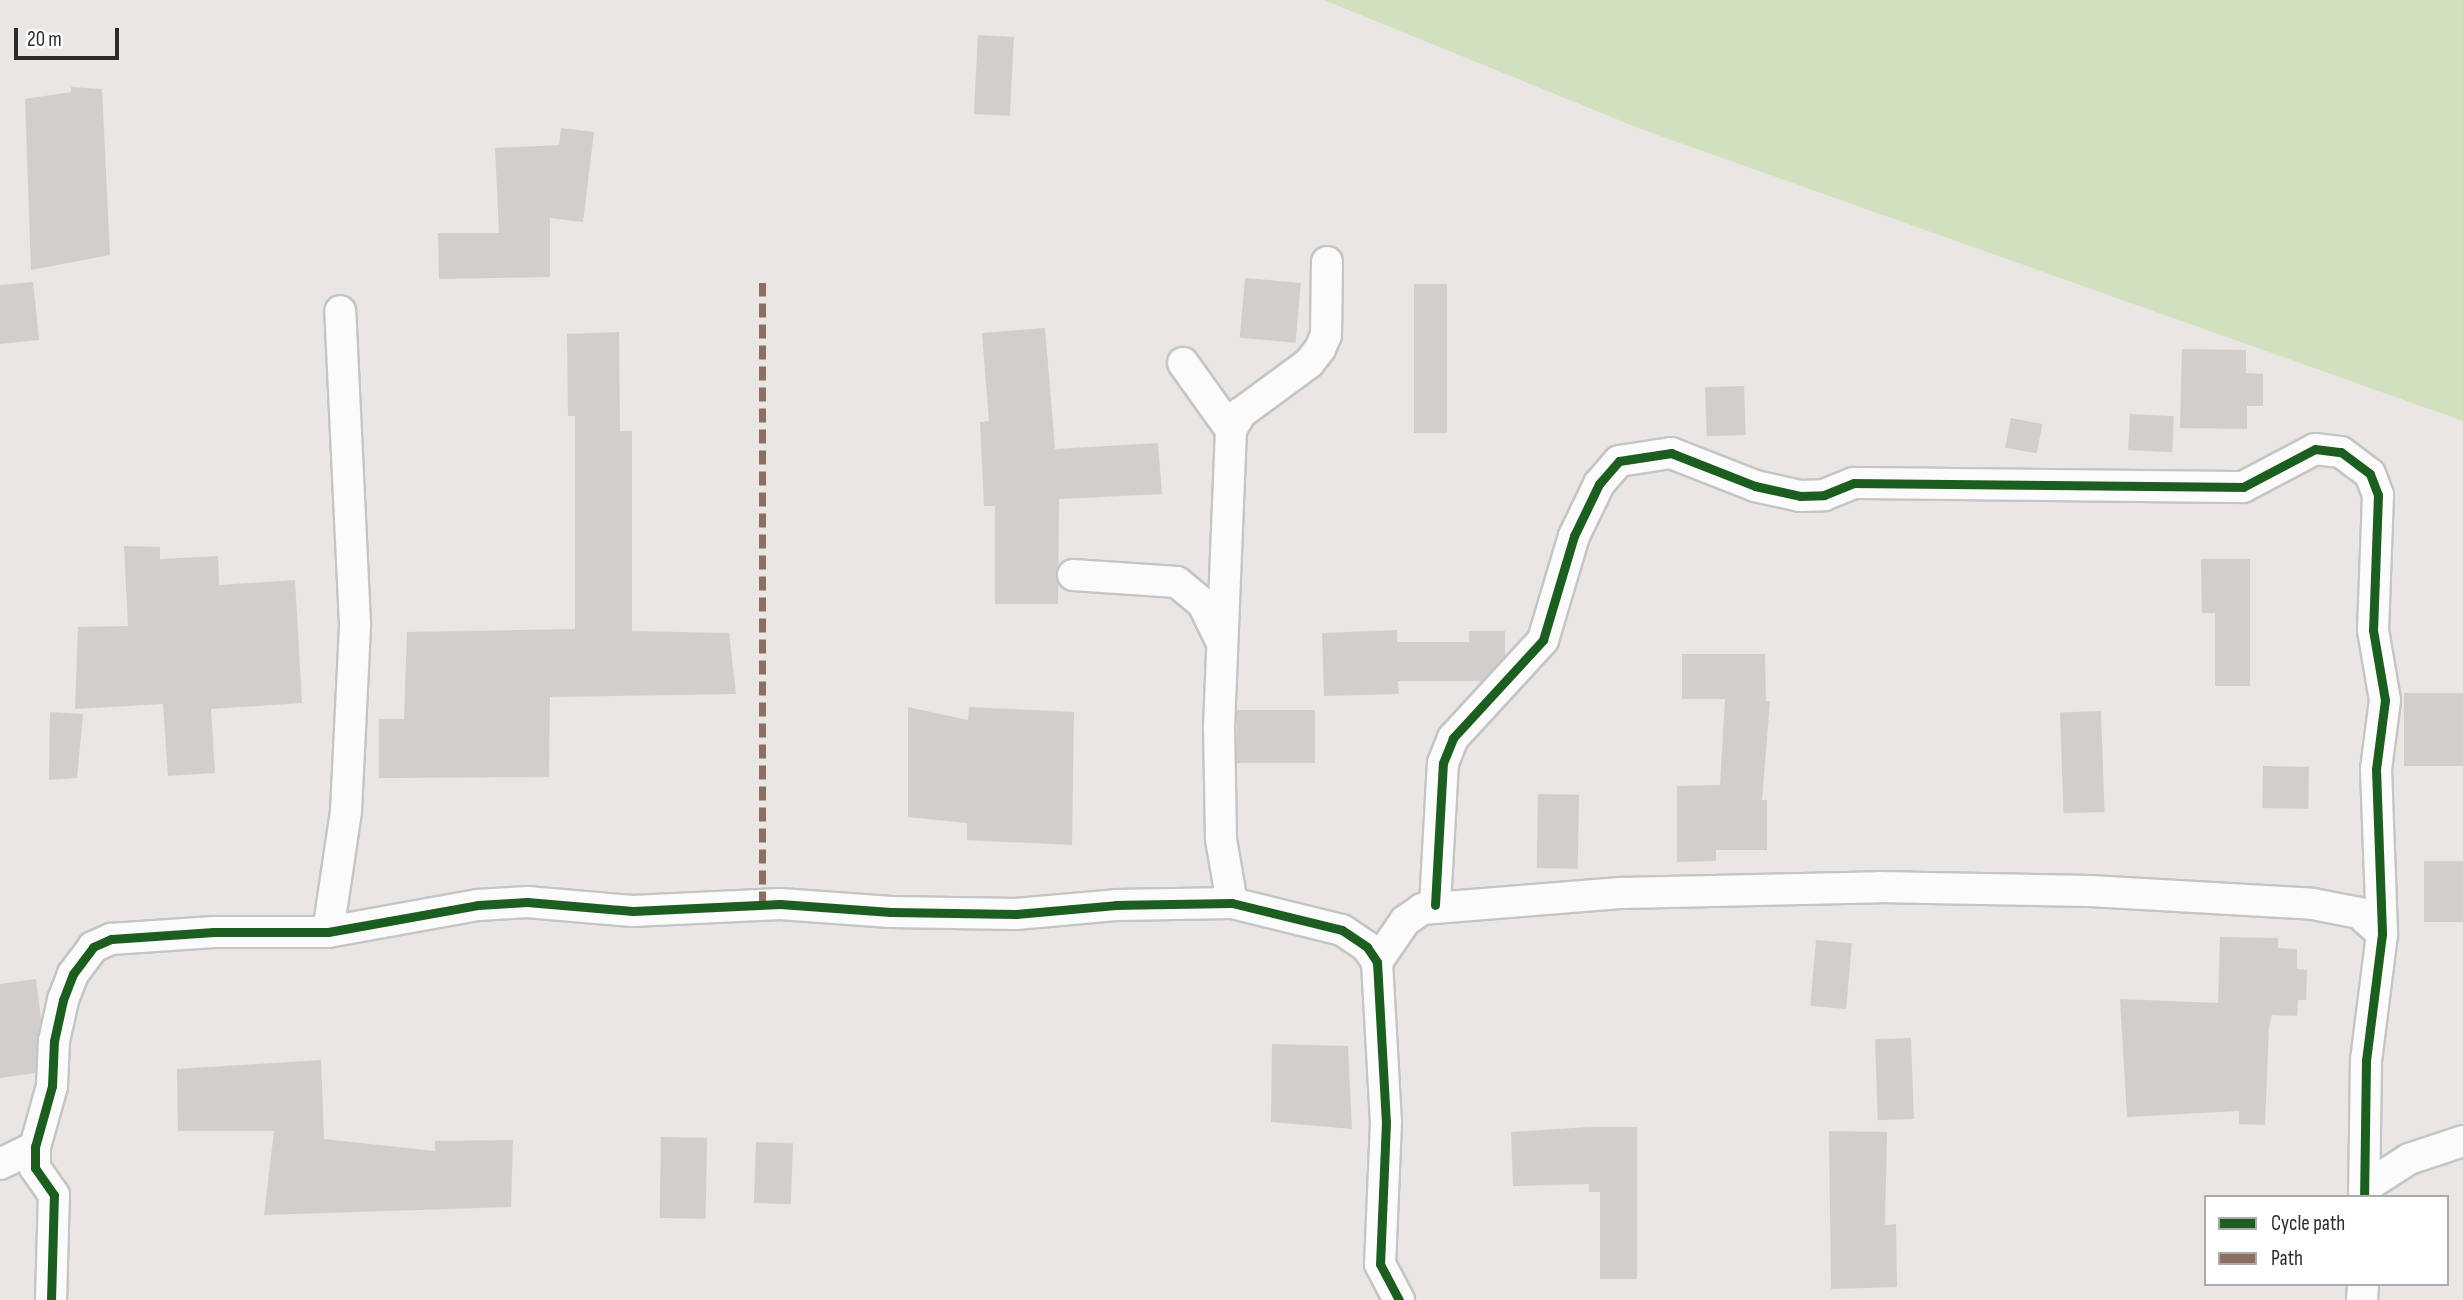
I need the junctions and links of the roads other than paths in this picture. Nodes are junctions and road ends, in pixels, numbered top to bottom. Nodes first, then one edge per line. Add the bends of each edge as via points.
1 (1327, 262) dead end
2 (340, 311) dead end
3 (1183, 363) dead end
4 (1231, 430) junction
5 (1073, 575) dead end
6 (1222, 645) junction
7 (1232, 903) junction
8 (1435, 905) junction
9 (328, 932) junction
10 (2382, 934) junction
11 (1377, 962) junction
12 (2463, 1141) edge
13 (35, 1147) junction
14 (0, 1164) edge
15 (2364, 1193) edge
16 (51, 1300) edge
17 (1399, 1300) edge

1 - 4 street via 1326,335 1320,349 1241,413
2 - 9 street via 355,624 346,811
3 - 4 street
4 - 6 street
5 - 6 street via 1177,582 1203,604
6 - 7 street via 1221,839
7 - 9 street via 1116,905 1016,914 780,904 633,911 527,902 478,905
7 - 11 street via 1342,930 1367,947
8 - 10 street via 1623,893 1880,887 2090,891 2313,904 2359,913
8 - 10 street via 1443,763 1448,750 1453,738 1543,640 1574,536 1599,484 1619,461 1671,453 1755,486 1800,496 1824,495 1854,483 2243,487 2315,449 2341,452 2370,474 2378,495 2371,585 2372,630 2385,700 2375,769
8 - 11 street via 1405,921
9 - 13 street via 214,932 111,939 93,947 73,974 63,1000 54,1041 52,1086
10 - 15 street via 2366,1060
11 - 17 street via 1386,1122 1380,1264
12 - 15 street via 2409,1159
13 - 14 street
13 - 16 street via 35,1168 54,1195

